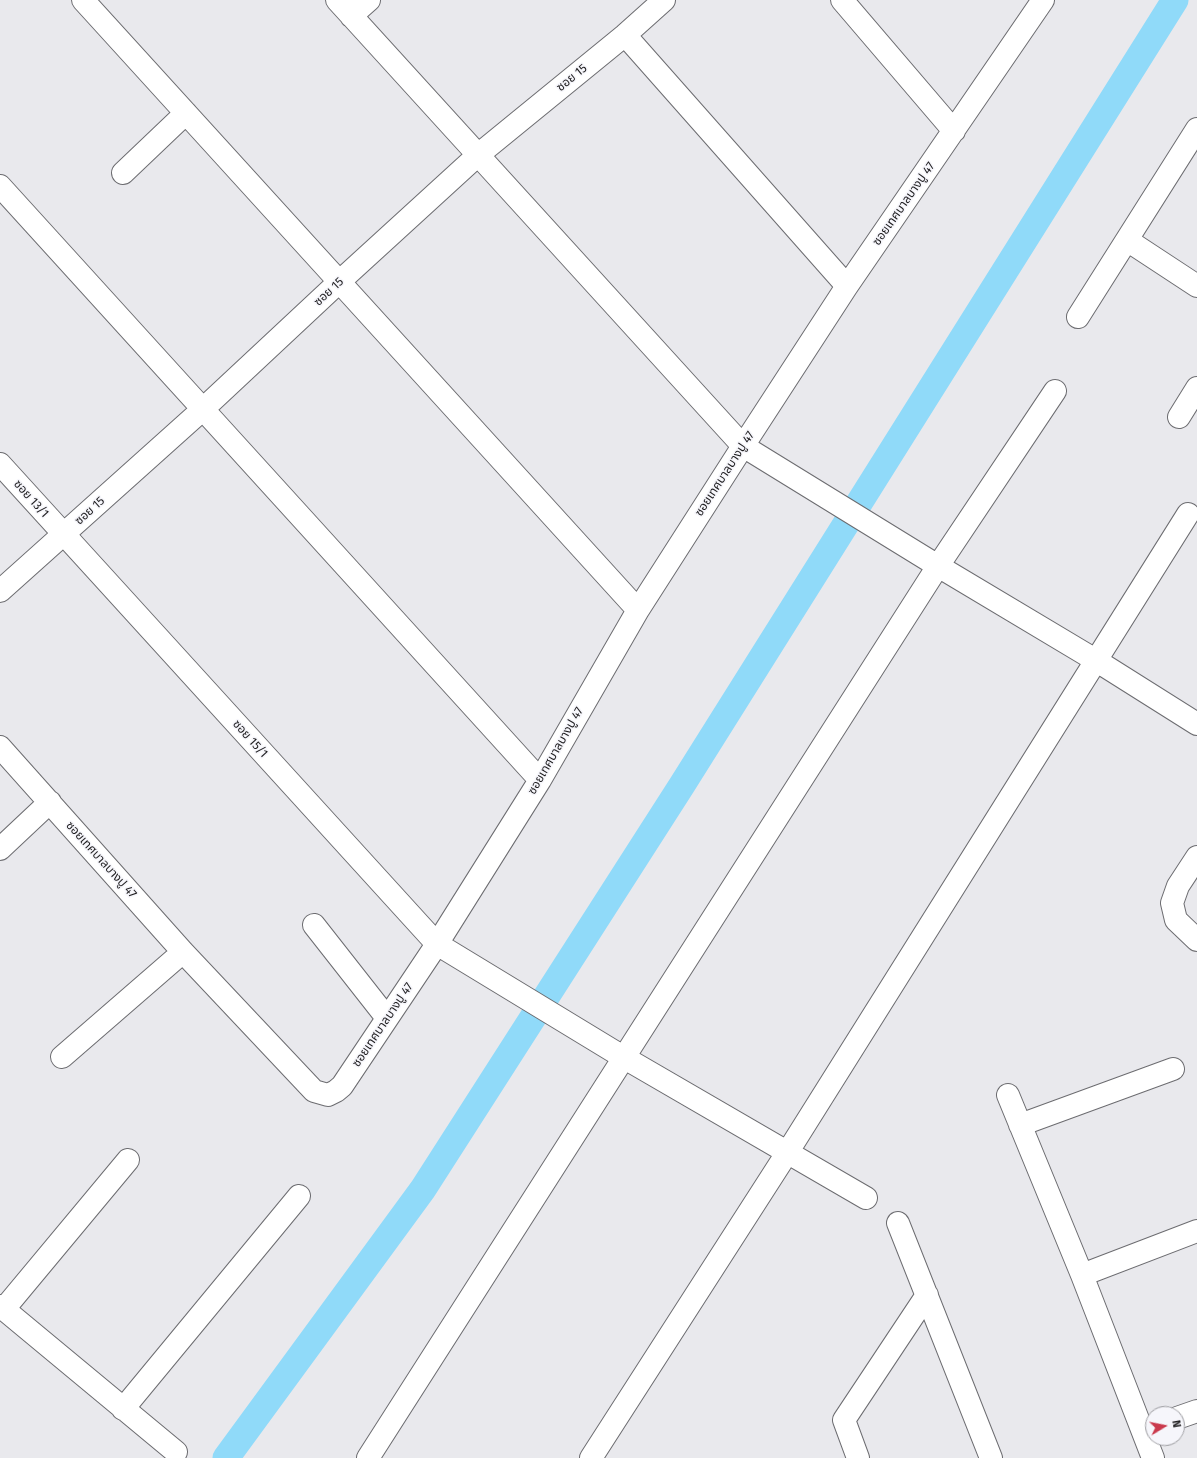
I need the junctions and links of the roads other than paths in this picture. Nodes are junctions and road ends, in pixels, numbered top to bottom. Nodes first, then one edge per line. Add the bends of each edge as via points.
1 (83, 0) edge
2 (337, 0) edge
3 (369, 0) edge
4 (664, 0) edge
5 (842, 0) edge
6 (1043, 0) edge
7 (351, 16) junction
8 (625, 34) junction
9 (186, 113) junction
10 (1197, 129) edge
11 (954, 131) junction
12 (478, 155) junction
13 (123, 173) dead end
14 (0, 186) edge
15 (1127, 240) junction
16 (340, 282) junction
17 (847, 286) junction
18 (1197, 286) edge
19 (1078, 317) dead end
20 (1197, 388) edge
21 (1055, 391) dead end
22 (202, 410) junction
23 (1179, 417) dead end
24 (743, 446) junction
25 (0, 464) edge
26 (1188, 514) dead end
27 (63, 534) junction
28 (938, 566) junction
29 (0, 591) edge
30 (638, 610) junction
31 (1097, 662) junction
32 (1197, 724) edge
33 (0, 747) edge
34 (540, 780) junction
35 (50, 802) junction
36 (0, 849) edge
37 (1197, 857) edge
38 (314, 925) dead end
39 (1197, 940) edge
40 (437, 944) junction
41 (183, 952) junction
42 (387, 1018) junction
43 (62, 1057) dead end
44 (623, 1057) junction
45 (1173, 1069) dead end
46 (1008, 1095) dead end
47 (1020, 1125) junction
48 (787, 1153) junction
49 (128, 1160) dead end
50 (299, 1196) dead end
51 (866, 1198) dead end
52 (898, 1223) dead end
53 (1197, 1231) edge
54 (1082, 1276) junction
55 (927, 1296) junction
56 (2, 1308) edge
57 (123, 1409) junction
58 (1197, 1411) edge
59 (1185, 1415) edge
60 (1145, 1422) edge
61 (1151, 1446) edge
62 (176, 1452) dead end
63 (368, 1458) edge
64 (591, 1458) edge
65 (858, 1458) edge
66 (991, 1458) edge
67 (1153, 1458) edge

1 - 9 street
2 - 7 street
3 - 7 street
4 - 8 street, ซอย 15
5 - 11 street
6 - 11 street, ซอยเทศบาลบางปู 47
7 - 12 street
8 - 12 street, ซอย 15
8 - 17 street
9 - 13 street
9 - 16 street
10 - 15 street
11 - 17 street, ซอยเทศบาลบางปู 47
12 - 16 street, ซอย 15
12 - 24 street
14 - 22 street
15 - 18 street
15 - 19 street
16 - 22 street, ซอย 15
16 - 30 street
17 - 24 street, ซอยเทศบาลบางปู 47
20 - 23 street
21 - 28 street
22 - 27 street, ซอย 15
22 - 34 street
24 - 28 street
24 - 30 street, ซอยเทศบาลบางปู 47
25 - 27 street, ซอย 13/1
26 - 31 street
27 - 29 street, ซอย 15
27 - 40 street, ซอย 15/1
28 - 31 street
28 - 44 street
30 - 34 street, ซอยเทศบาลบางปู 47
31 - 32 street
31 - 48 street
33 - 35 street, ซอยเทศบาลบางปู 47
34 - 40 street, ซอยเทศบาลบางปู 47
35 - 36 street
35 - 41 street, ซอยเทศบาลบางปู 47
37 - 39 street via 1178,886 1172,903 1176,920
38 - 42 street
40 - 42 street, ซอยเทศบาลบางปู 47
40 - 44 street, ซอย 15/1
41 - 42 street, ซอยเทศบาลบางปู 47 via 314,1091 328,1095 342,1086
41 - 43 street
44 - 48 street, ซอย 15/1
44 - 63 street
45 - 47 street
46 - 47 street
47 - 54 street
48 - 51 street, ซอย 15/1
48 - 64 street
49 - 56 street
50 - 57 street
52 - 55 street
53 - 54 street
54 - 60 street
55 - 65 street via 844,1420
55 - 66 street
56 - 57 street
57 - 62 street
58 - 59 street
61 - 67 street

